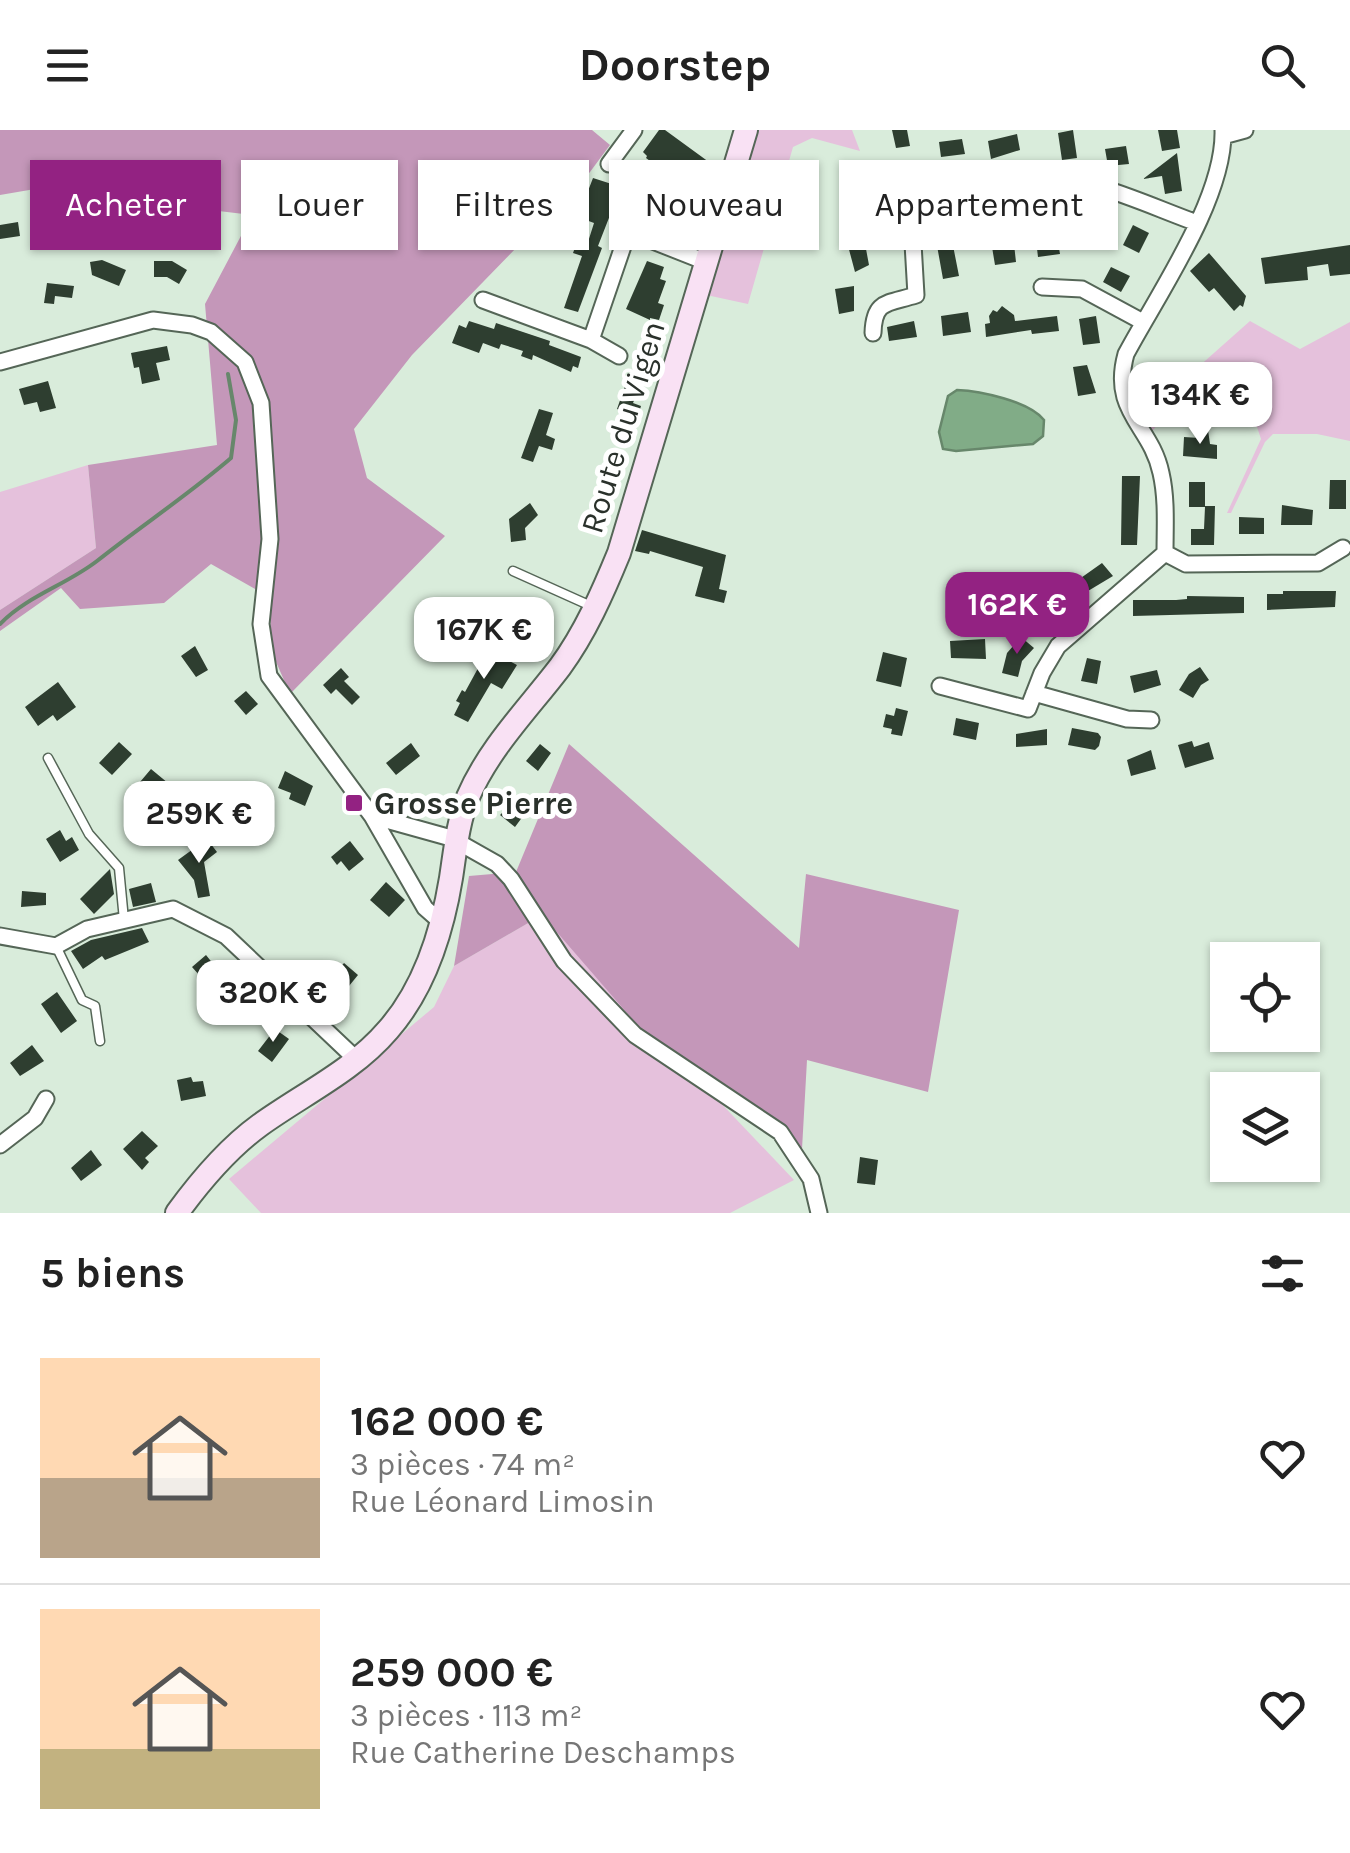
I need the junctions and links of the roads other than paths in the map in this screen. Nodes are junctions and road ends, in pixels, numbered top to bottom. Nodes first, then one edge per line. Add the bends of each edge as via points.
1 (634, 130) edge
2 (746, 130) edge
3 (1246, 130) edge
4 (1223, 133) edge
5 (608, 164) dead end
6 (1197, 224) junction
7 (706, 262) junction
8 (1042, 287) dead end
9 (483, 300) dead end
10 (1143, 322) junction
11 (873, 334) dead end
12 (591, 340) junction
13 (620, 356) dead end
14 (0, 362) edge
15 (1342, 548) dead end
16 (1165, 553) junction
17 (513, 571) dead end
18 (594, 608) junction
19 (940, 686) dead end
20 (1034, 694) junction
21 (1151, 720) dead end
22 (48, 758) dead end
23 (372, 816) junction
24 (457, 841) junction
25 (124, 920) junction
26 (442, 923) junction
27 (0, 936) edge
28 (56, 946) junction
29 (100, 1041) dead end
30 (356, 1059) junction
31 (46, 1099) dead end
32 (0, 1145) edge
33 (178, 1213) edge
34 (820, 1213) edge

1 - 5 street
2 - 7 street, Route du Vigen
3 - 4 street
4 - 6 street via 1220,170
6 - 10 street
6 - 11 street via 1068,178 1028,176 938,190 914,186 916,295 880,306
7 - 12 street via 631,224
7 - 18 street, Route du Vigen via 619,553
8 - 10 street via 1082,289
9 - 12 street
10 - 16 street via 1121,372 1132,419 1161,470
12 - 13 street
14 - 23 street via 152,320 210,332 245,362 261,404 270,539 261,624 269,676
15 - 16 street via 1318,563 1186,564
16 - 20 street via 1058,646
17 - 18 lane
18 - 24 street, Route du Vigen via 563,663 483,764
19 - 20 street via 1028,708
20 - 21 street
22 - 25 lane via 89,834 119,868
23 - 24 street
23 - 26 street via 425,908
24 - 26 street, Route du Vigen
24 - 34 street via 511,879 564,961 635,1035 780,1132 810,1179
25 - 28 street
25 - 30 street via 173,908 226,936
26 - 30 street, Route du Vigen via 415,994
27 - 28 street
28 - 29 lane via 82,1000 94,1006
30 - 33 street, Route du Vigen via 229,1151
31 - 32 street via 35,1118

